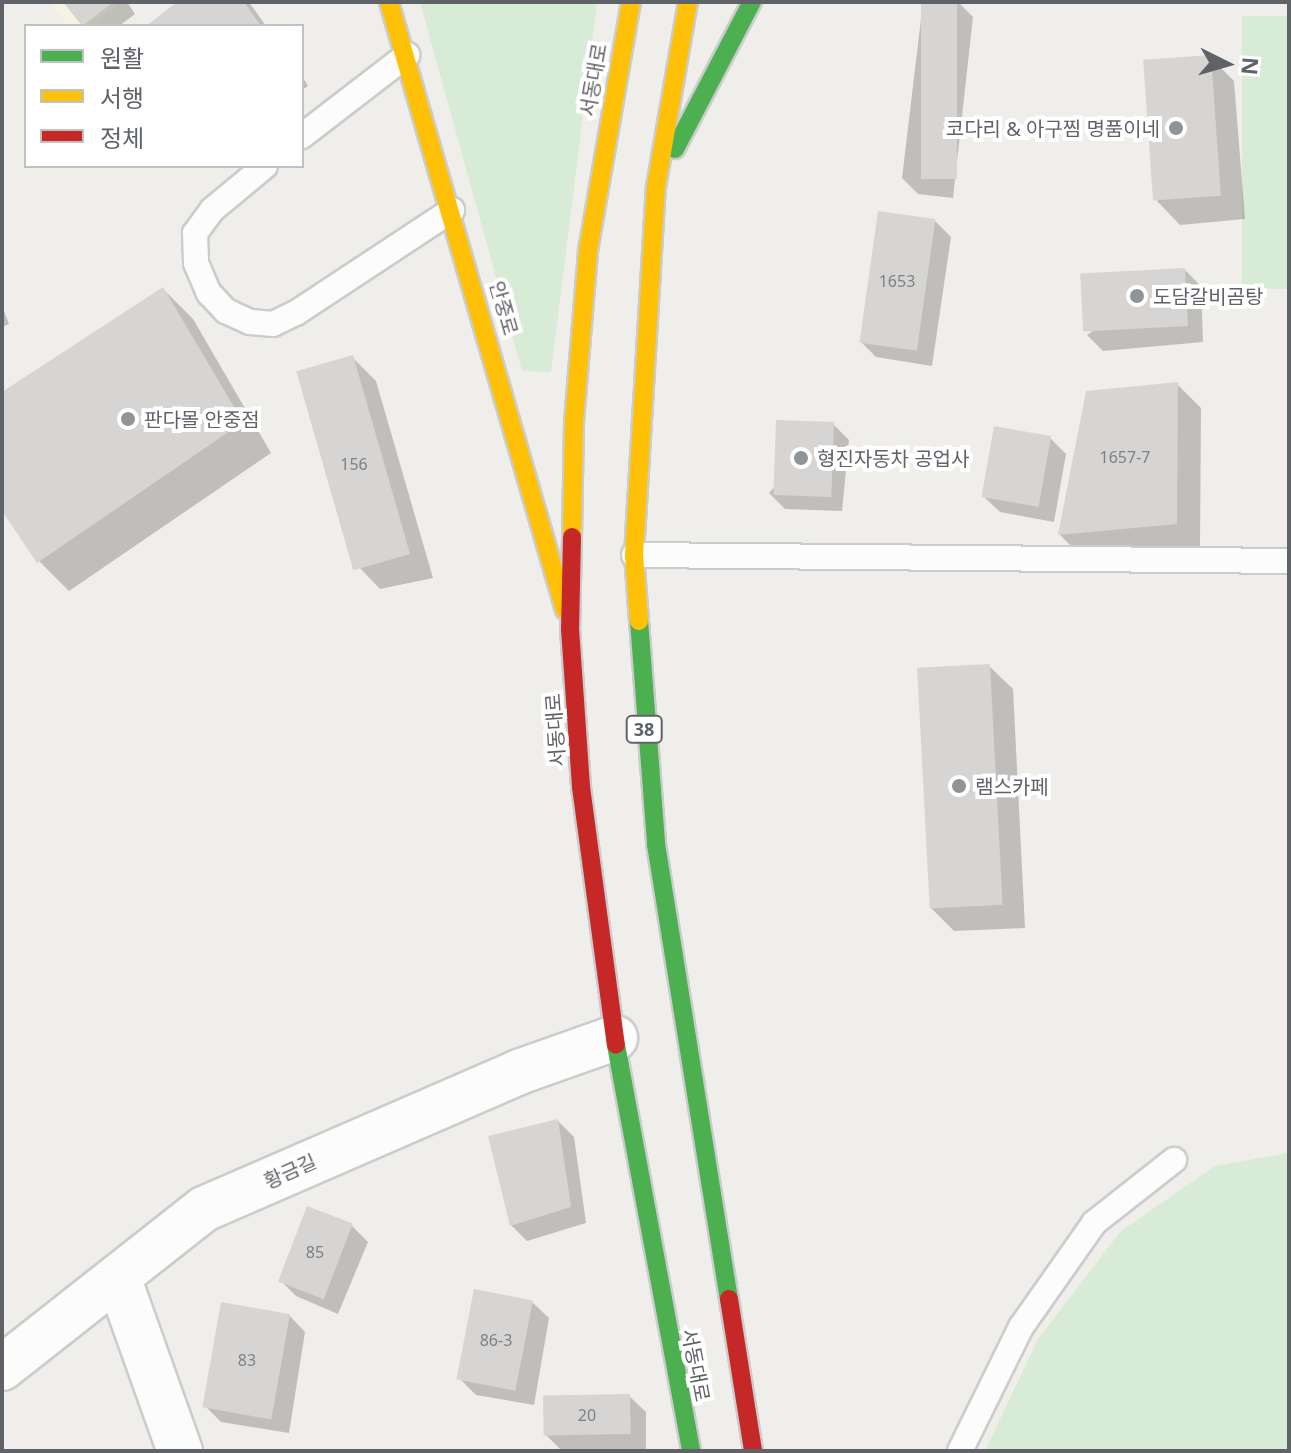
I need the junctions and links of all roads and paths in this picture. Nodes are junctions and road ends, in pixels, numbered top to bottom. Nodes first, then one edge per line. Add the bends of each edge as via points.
1 (389, 2) edge
2 (631, 2) edge
3 (688, 2) edge
4 (752, 2) edge
5 (407, 55) junction
6 (304, 134) edge
7 (263, 168) edge
8 (656, 187) junction
9 (452, 210) junction
10 (634, 555) junction
11 (1289, 561) edge
12 (570, 629) junction
13 (615, 1038) junction
14 (1174, 1160) dead end
15 (119, 1280) junction
16 (2, 1368) edge
17 (180, 1451) edge
18 (691, 1451) edge
19 (753, 1451) edge
20 (960, 1451) edge

1 - 5 main road, 안중로
2 - 12 main road, 서동대로 via 588,251 574,422
3 - 8 main road, 서동대로 / 38
4 - 8 main road
5 - 6 lane
5 - 9 main road, 안중로
7 - 9 lane via 212,210 195,233 196,263 209,293 226,311 250,322 273,324 296,313
8 - 10 main road, 서동대로 / 38
9 - 12 main road, 안중로
10 - 11 lane
10 - 19 main road, 서동대로 / 38 via 656,844
12 - 13 main road, 서동대로 via 581,787
13 - 15 street, 황금길 via 519,1072 204,1209
13 - 18 main road, 서동대로
14 - 20 lane via 1094,1223 1021,1327
15 - 16 street, 황금길
15 - 17 street

